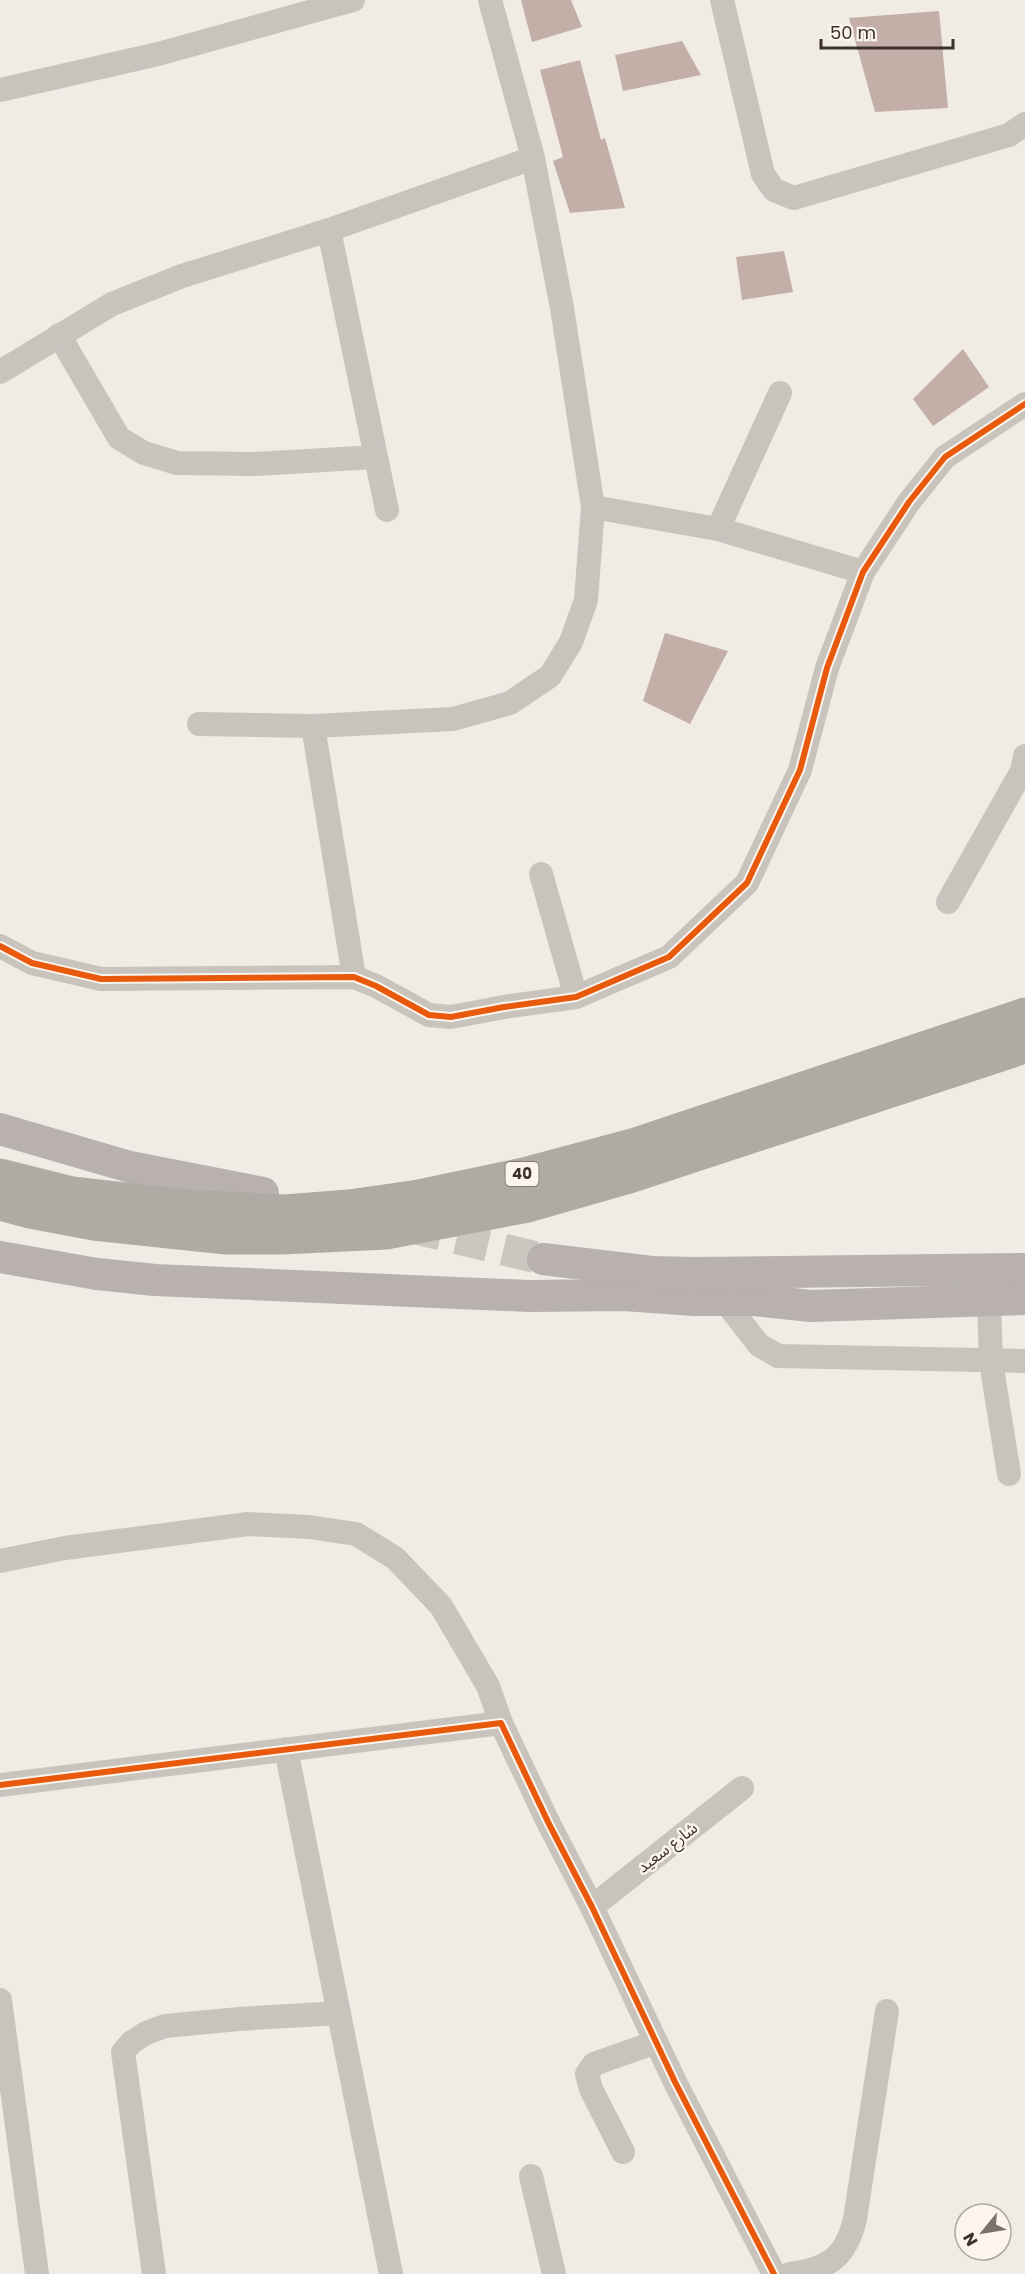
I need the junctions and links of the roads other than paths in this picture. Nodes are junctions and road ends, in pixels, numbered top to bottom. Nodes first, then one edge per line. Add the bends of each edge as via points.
1 (352, 0) edge
2 (490, 0) edge
3 (722, 0) edge
4 (0, 90) edge
5 (1025, 124) edge
6 (533, 158) junction
7 (329, 230) junction
8 (59, 335) junction
9 (0, 372) edge
10 (780, 393) dead end
11 (1025, 404) edge
12 (376, 457) junction
13 (593, 507) junction
14 (387, 510) dead end
15 (718, 529) junction
16 (863, 572) junction
17 (199, 724) dead end
18 (313, 726) junction
19 (1025, 756) edge
20 (541, 874) dead end
21 (948, 902) dead end
22 (0, 946) edge
23 (354, 977) junction
24 (576, 997) junction
25 (1025, 1014) edge
26 (1025, 1047) edge
27 (0, 1129) edge
28 (0, 1175) edge
29 (263, 1193) dead end
30 (0, 1204) edge
31 (0, 1257) edge
32 (543, 1259) tunnel mouth
33 (1025, 1269) edge
34 (1025, 1299) edge
35 (724, 1300) junction
36 (989, 1301) junction
37 (991, 1362) junction
38 (1025, 1362) edge
39 (1009, 1474) dead end
40 (0, 1561) edge
41 (501, 1723) junction
42 (286, 1749) junction
43 (0, 1785) edge
44 (742, 1788) dead end
45 (592, 1907) junction
46 (0, 2000) edge
47 (887, 2011) dead end
48 (339, 2013) junction
49 (656, 2042) junction
50 (623, 2152) dead end
51 (531, 2176) dead end
52 (37, 2274) edge
53 (154, 2274) edge
54 (391, 2274) edge
55 (554, 2274) edge
56 (774, 2274) edge
57 (790, 2274) edge

1 - 4 street via 158,54
2 - 6 street
3 - 5 street via 763,174 774,190 794,198 1009,135
6 - 7 street
6 - 13 street via 562,308
7 - 8 street via 172,280 112,304
7 - 12 street
8 - 9 street
8 - 12 street via 118,438 144,453 177,463 255,464
10 - 15 street
11 - 16 street via 945,457 909,502
12 - 14 street
13 - 15 street
13 - 18 street via 586,600 572,642 550,676 510,703 453,719
15 - 16 street
16 - 24 street via 827,668 800,770 747,883 669,957
17 - 18 street
18 - 23 street
19 - 21 street via 1022,771
20 - 24 street
22 - 23 street via 32,963 101,979
23 - 24 street via 429,1015 452,1017
25 - 28 highway, 40 via 636,1144 524,1174 419,1196 285,1211 72,1193
26 - 30 highway, 40 via 615,1181 528,1206 386,1233 226,1238 94,1224
27 - 29 main road via 130,1167
31 - 35 main road via 155,1280
32 - 33 main road via 673,1272
34 - 36 main road
35 - 36 main road via 811,1306
35 - 37 street via 759,1345 778,1356
36 - 37 street
37 - 38 street
37 - 39 street
40 - 41 street via 65,1548 248,1524 356,1534 395,1558 441,1606 488,1686
41 - 42 street
41 - 45 street
42 - 43 street
42 - 48 street
44 - 45 street, شارع سعيد
45 - 49 street
46 - 52 street
47 - 57 street via 850,2239 839,2255 820,2268
48 - 53 street via 165,2026 146,2033 123,2052
48 - 54 street
49 - 50 street via 594,2064 587,2074
49 - 56 street
51 - 55 street

